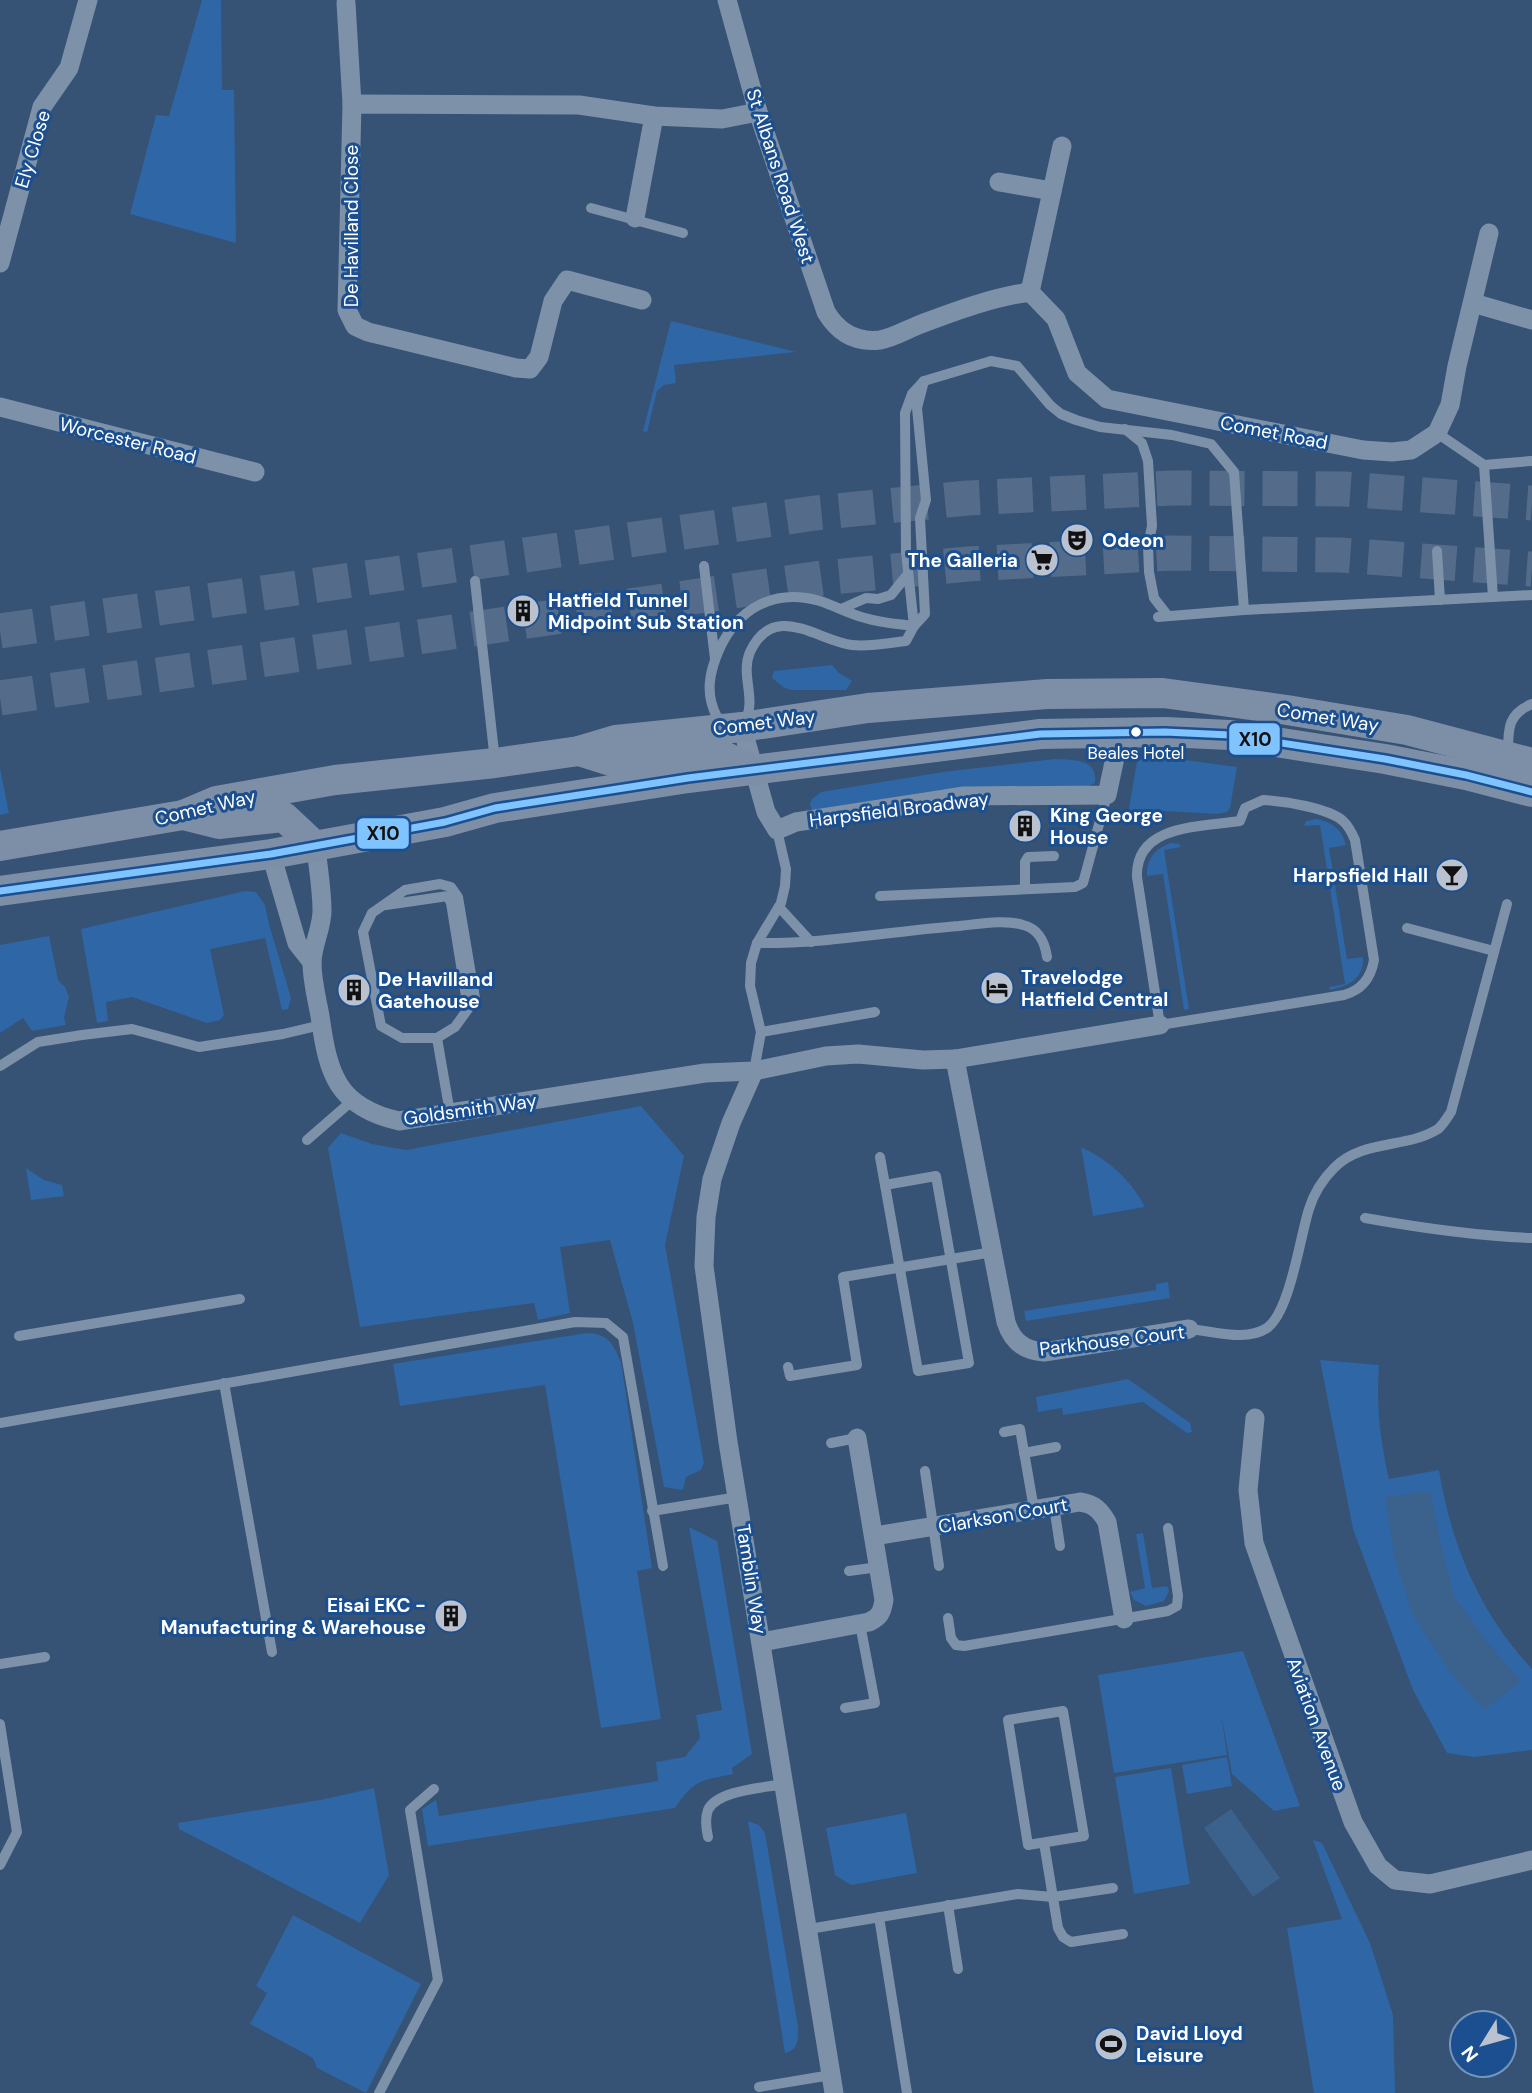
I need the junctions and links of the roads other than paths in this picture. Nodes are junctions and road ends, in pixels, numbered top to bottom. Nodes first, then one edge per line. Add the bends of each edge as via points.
1 (88, 0) edge
2 (727, 0) edge
3 (346, 3) dead end
4 (352, 104) junction
5 (758, 112) junction
6 (654, 116) junction
7 (1062, 146) dead end
8 (999, 182) dead end
9 (1052, 191) junction
10 (591, 208) dead end
11 (635, 218) junction
12 (683, 233) dead end
13 (1489, 233) dead end
14 (0, 263) edge
15 (1030, 292) junction
16 (642, 300) dead end
17 (1473, 303) junction
18 (1532, 320) edge
19 (924, 381) junction
20 (0, 407) edge
21 (1125, 429) junction
22 (1437, 433) junction
23 (1531, 460) edge
24 (1483, 465) junction
25 (256, 472) dead end
26 (1437, 551) dead end
27 (704, 566) dead end
28 (908, 574) junction
29 (475, 581) dead end
30 (1532, 595) edge
31 (1493, 597) junction
32 (1440, 600) junction
33 (841, 610) junction
34 (1244, 610) junction
35 (914, 626) junction
36 (715, 659) junction
37 (1532, 704) edge
38 (741, 727) junction
39 (1112, 732) junction
40 (579, 751) junction
41 (1520, 759) edge
42 (495, 763) junction
43 (754, 770) junction
44 (319, 783) junction
45 (1532, 792) edge
46 (1107, 795) junction
47 (183, 815) junction
48 (284, 817) junction
49 (777, 830) junction
50 (0, 846) edge
51 (316, 847) junction
52 (271, 854) junction
53 (1054, 856) dead end
54 (1025, 889) junction
55 (0, 891) edge
56 (880, 896) dead end
57 (1507, 904) dead end
58 (779, 907) junction
59 (1407, 928) dead end
60 (811, 942) junction
61 (757, 943) junction
62 (1494, 951) junction
63 (1047, 957) dead end
64 (312, 961) junction
65 (875, 1012) dead end
66 (321, 1025) junction
67 (1160, 1026) junction
68 (761, 1032) junction
69 (437, 1038) junction
70 (955, 1059) junction
71 (0, 1066) edge
72 (754, 1071) junction
73 (353, 1100) junction
74 (450, 1113) junction
75 (307, 1140) dead end
76 (880, 1157) dead end
77 (885, 1185) junction
78 (1365, 1218) dead end
79 (1532, 1238) edge
80 (993, 1252) junction
81 (951, 1259) junction
82 (898, 1268) junction
83 (240, 1299) dead end
84 (1189, 1329) joint
85 (19, 1336) dead end
86 (788, 1367) dead end
87 (224, 1383) junction
88 (1255, 1418) dead end
89 (0, 1423) edge
90 (1004, 1432) dead end
91 (857, 1438) joint
92 (831, 1443) dead end
93 (1056, 1447) dead end
94 (1024, 1453) junction
95 (925, 1471) dead end
96 (739, 1497) junction
97 (1044, 1508) junction
98 (652, 1511) junction
99 (934, 1527) junction
100 (1168, 1528) dead end
101 (875, 1536) junction
102 (1060, 1546) dead end
103 (663, 1566) dead end
104 (939, 1566) dead end
105 (879, 1567) junction
106 (849, 1571) dead end
107 (948, 1618) dead end
108 (1124, 1619) junction
109 (860, 1625) junction
110 (762, 1642) junction
111 (272, 1652) dead end
112 (45, 1657) dead end
113 (0, 1664) edge
114 (845, 1708) dead end
115 (0, 1724) edge
116 (784, 1784) junction
117 (434, 1789) dead end
118 (708, 1837) dead end
119 (1044, 1843) junction
120 (1532, 1860) edge
121 (0, 1865) edge
122 (1113, 1888) dead end
123 (1053, 1898) junction
124 (948, 1905) junction
125 (879, 1917) junction
126 (809, 1929) junction
127 (1123, 1934) dead end
128 (958, 1969) dead end
129 (832, 2084) edge
130 (760, 2087) dead end
131 (379, 2093) edge
132 (907, 2093) edge

1 - 14 street, Ely Close via 69,68 43,107
2 - 5 street, St Albans Road West
3 - 4 street, De Havilland Close
4 - 6 street via 579,105
4 - 16 street, De Havilland Close via 347,310 355,326 530,369 539,356 553,301 567,280
5 - 6 street via 722,119
5 - 15 street, St Albans Road West via 826,312 836,328 855,338 880,340
6 - 11 street
7 - 9 street
8 - 9 street
9 - 15 street
10 - 11 lane
11 - 12 lane
13 - 17 street
15 - 22 street, Comet Road via 1056,319 1077,373 1107,399 1363,450 1411,450
17 - 18 street
17 - 22 street via 1450,405
19 - 21 lane via 991,361 1017,366 1061,414 1100,427
19 - 28 lane via 912,394 905,414
19 - 35 lane via 917,408 926,500 920,518 925,614
20 - 25 street, Worcester Road
21 - 34 lane via 1211,444 1234,471
21 - 34 lane via 1142,443 1148,461 1149,572 1163,617
22 - 24 lane
23 - 24 lane
24 - 31 lane
26 - 32 lane
27 - 36 lane
28 - 33 lane via 891,594 866,598
28 - 35 lane
29 - 42 lane
30 - 31 lane
31 - 32 lane
32 - 34 lane
33 - 35 lane
33 - 36 lane via 818,601 782,597 761,602 735,624
35 - 38 lane via 906,641 851,645 795,626 766,633 747,660 750,711
36 - 38 lane via 710,705 716,717
37 - 41 lane via 1520,708 1509,729
38 - 40 main road, Comet Way via 616,740
38 - 41 main road, Comet Way via 906,703 1047,694 1163,694 1407,730
38 - 43 street
39 - 43 main road, Comet Way via 1040,734
39 - 45 main road, Comet Way via 1230,735 1296,744 1452,772
39 - 46 street via 1116,752
40 - 42 main road, Comet Way
40 - 43 main road via 620,764 717,754
42 - 44 main road, Comet Way
43 - 49 street via 766,812
43 - 51 main road, Comet Way via 495,808
44 - 47 main road, Comet Way via 216,802
44 - 48 main road
46 - 49 street, Harpsfield Broadway via 964,796 796,822
46 - 54 lane via 1083,883
47 - 48 main road via 219,824
47 - 50 main road, Comet Way
48 - 51 main road
48 - 52 main road
49 - 58 lane via 786,869
51 - 52 main road, Comet Way
51 - 64 street, Goldsmith Way via 322,913
52 - 55 main road, Comet Way
52 - 64 street, Goldsmith Way via 297,943
53 - 54 lane via 1028,857
54 - 56 lane
57 - 62 lane, Parkhouse Court
58 - 60 lane
58 - 61 lane
59 - 62 lane
60 - 61 lane
60 - 63 lane via 998,923 1024,925 1037,933
61 - 68 lane via 750,986
62 - 84 lane, Parkhouse Court via 1451,1112 1440,1128 1374,1146 1336,1166 1310,1207 1284,1302 1268,1328 1239,1336
64 - 66 street, Goldsmith Way
65 - 68 lane
66 - 71 lane via 199,1047 132,1029 82,1035 38,1042
66 - 73 street, Goldsmith Way via 330,1068 341,1090
67 - 67 lane via 1137,877 1138,858 1149,842 1166,833 1240,821 1245,808 1263,800 1322,811 1343,820 1355,840 1374,960 1365,982 1344,995
67 - 70 street, Goldsmith Way
68 - 72 lane
69 - 69 lane via 402,1038 382,1026 363,932 372,913 386,905 448,896 451,903 468,1009 455,1027
69 - 74 lane
70 - 72 street, Goldsmith Way via 837,1055
70 - 80 street, Parkhouse Court
72 - 74 street, Goldsmith Way via 696,1074
72 - 96 street, Tamblin Way via 730,1123 712,1179 704,1266
73 - 74 street, Goldsmith Way via 399,1121
73 - 75 lane
76 - 77 lane
77 - 81 lane via 936,1176
77 - 82 lane
78 - 79 lane via 1447,1232
80 - 81 lane
80 - 84 street, Parkhouse Court via 1009,1331 1029,1349 1044,1352
81 - 82 lane
81 - 82 lane via 969,1363 918,1371
82 - 86 lane via 843,1276 857,1365 790,1376
83 - 85 lane
87 - 89 lane
87 - 98 lane via 575,1322 606,1323 623,1337
87 - 111 lane
88 - 120 street, Aviation Avenue via 1248,1490 1254,1543 1353,1822 1378,1866 1395,1880 1430,1884
90 - 94 lane via 1020,1429
91 - 92 lane
91 - 101 street
93 - 94 lane
94 - 97 lane
95 - 99 lane
96 - 98 lane
96 - 110 street, Tamblin Way
97 - 99 street, Clarkson Court
97 - 102 lane
97 - 108 street, Clarkson Court via 1080,1502 1101,1512 1107,1522
98 - 103 lane
99 - 101 street, Clarkson Court
99 - 104 lane
100 - 108 lane via 1177,1606 1168,1612
101 - 105 street
105 - 106 lane
105 - 109 street via 883,1610 878,1618
107 - 108 lane via 951,1638 964,1646
109 - 110 street
109 - 114 lane via 875,1703
110 - 116 street, Tamblin Way
112 - 113 lane
115 - 121 lane via 18,1832
116 - 118 lane via 724,1796 712,1803 707,1812
116 - 126 street, Tamblin Way
117 - 131 lane via 410,1810 438,1980
119 - 119 lane via 1084,1836 1063,1711 1008,1720 1028,1845
119 - 123 lane
122 - 123 lane
123 - 124 lane via 1018,1894
123 - 127 lane via 1058,1928 1071,1942
124 - 125 lane
124 - 128 lane
125 - 126 lane
125 - 132 lane
126 - 129 street, Tamblin Way
129 - 130 lane

